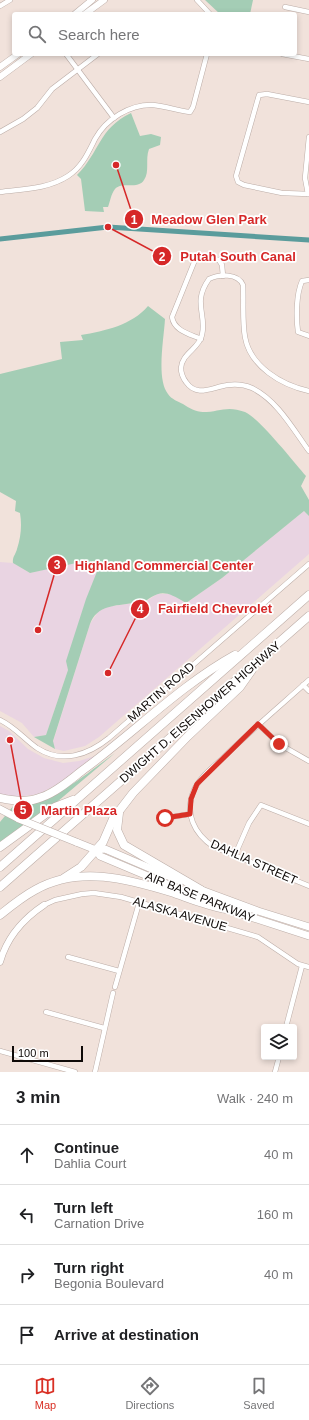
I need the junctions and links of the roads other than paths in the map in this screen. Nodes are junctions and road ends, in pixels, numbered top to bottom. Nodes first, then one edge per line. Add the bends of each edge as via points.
1 (10, 0) edge
2 (92, 0) edge
3 (104, 0) edge
4 (198, 0) edge
5 (0, 6) edge
6 (285, 7) dead end
7 (77, 12) edge
8 (88, 12) edge
9 (208, 12) edge
10 (309, 12) edge
11 (15, 56) edge
12 (28, 56) edge
13 (68, 56) edge
14 (95, 56) edge
15 (207, 56) edge
16 (293, 56) edge
17 (309, 59) edge
18 (0, 67) edge
19 (78, 69) junction
20 (0, 77) edge
21 (309, 102) edge
22 (114, 118) junction
23 (0, 132) edge
24 (309, 137) edge
25 (0, 192) edge
26 (308, 194) edge
27 (223, 276) junction
28 (309, 280) edge
29 (309, 336) edge
30 (201, 339) junction
31 (309, 391) edge
32 (309, 451) edge
33 (309, 564) edge
34 (309, 595) edge
35 (309, 616) edge
36 (250, 647) junction
37 (261, 657) junction
38 (309, 680) edge
39 (304, 685) junction
40 (309, 691) edge
41 (0, 720) edge
42 (258, 724) junction
43 (309, 761) edge
44 (79, 797) junction
45 (0, 798) edge
46 (120, 808) junction
47 (0, 809) edge
48 (190, 814) junction
49 (165, 818) dead end
50 (309, 824) edge
51 (0, 847) edge
52 (96, 850) junction
53 (235, 856) junction
54 (0, 867) edge
55 (64, 878) junction
56 (309, 886) edge
57 (0, 887) edge
58 (202, 890) junction
59 (139, 902) junction
60 (44, 906) joint
61 (226, 909) junction
62 (0, 915) edge
63 (309, 927) edge
64 (309, 936) edge
65 (68, 957) dead end
66 (0, 962) edge
67 (302, 966) junction
68 (309, 967) edge
69 (119, 971) junction
70 (115, 987) dead end
71 (113, 993) dead end
72 (46, 1012) dead end
73 (287, 1024) edge
74 (104, 1028) junction
75 (0, 1051) edge
76 (278, 1060) edge
77 (75, 1072) edge
78 (95, 1072) edge
79 (275, 1072) edge

1 - 5 street
2 - 7 street
3 - 8 street
4 - 9 street
6 - 10 street
11 - 18 street
12 - 20 street
13 - 19 street
14 - 19 street
15 - 22 street via 190,112 144,106 131,109
16 - 17 street
19 - 22 street
19 - 23 street via 52,89 37,108
21 - 26 street via 267,94 259,95 236,176 238,182 244,185 282,193
22 - 25 street via 96,137 86,159 69,176 44,186
24 - 26 street via 305,178
27 - 30 street via 208,279 200,297 203,330
27 - 30 street via 219,260 202,257 195,260 172,317 177,328
27 - 31 street via 238,278 243,285 244,332 254,359 271,374
28 - 29 street via 302,281 300,287 298,332
30 - 32 street via 183,362 182,374 188,386 201,391 228,385 251,388 282,413
33 - 41 street, MARTIN ROAD via 109,738 88,752 65,756 46,752
34 - 36 highway, DWIGHT D. EISENHOWER HIGHWAY
35 - 37 highway, DWIGHT D. EISENHOWER HIGHWAY
36 - 44 highway, DWIGHT D. EISENHOWER HIGHWAY
36 - 45 highway via 216,666 172,698 119,744 51,794 26,801
37 - 46 highway via 240,688 182,741
37 - 57 highway, DWIGHT D. EISENHOWER HIGHWAY
38 - 39 street
39 - 40 street
39 - 42 street
42 - 43 street via 279,744
42 - 48 street via 197,784 191,799
44 - 51 highway via 55,807
44 - 54 highway, DWIGHT D. EISENHOWER HIGHWAY
46 - 52 highway
46 - 58 highway via 117,830 124,845
47 - 52 main road, AIR BASE PARKWAY, bridge via 19,820
48 - 49 street
48 - 53 street, DAHLIA STREET via 195,828 206,842
50 - 53 street via 261,805 249,823
52 - 55 highway via 81,866
52 - 58 main road, AIR BASE PARKWAY via 105,849
52 - 61 main road, AIR BASE PARKWAY via 100,856
53 - 56 street, DAHLIA STREET
55 - 61 highway via 96,876 130,880
55 - 62 highway via 36,889
58 - 63 main road, AIR BASE PARKWAY
59 - 60 street, ALASKA AVENUE via 94,893 70,896
59 - 67 street, ALASKA AVENUE via 258,937
59 - 69 street
60 - 66 street via 18,927 7,944
61 - 64 main road, AIR BASE PARKWAY
65 - 69 street
67 - 68 street, ALASKA AVENUE
67 - 73 street
69 - 70 street
71 - 74 street
72 - 74 street
74 - 78 street
75 - 77 street
76 - 79 street

